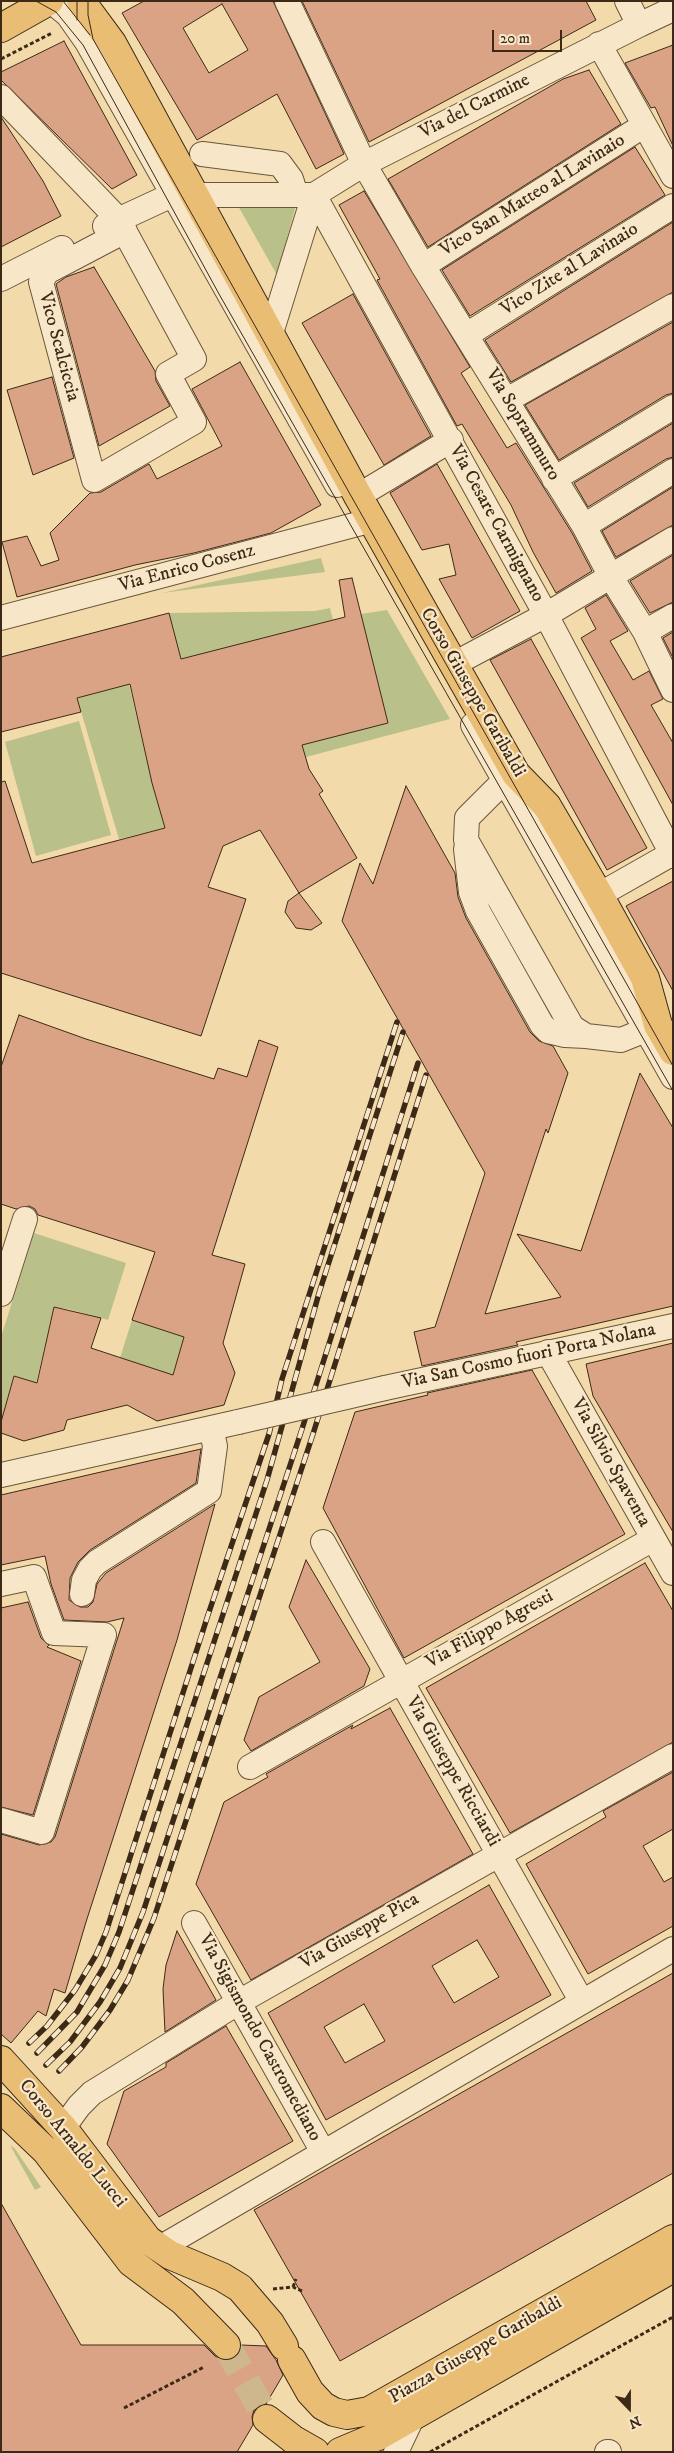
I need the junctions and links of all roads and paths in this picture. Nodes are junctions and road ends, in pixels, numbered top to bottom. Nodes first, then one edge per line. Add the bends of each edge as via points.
1 (50, 1) edge
2 (287, 1) edge
3 (627, 1) edge
4 (88, 2) edge
5 (673, 8) edge
6 (639, 25) junction
7 (1, 28) edge
8 (61, 29) dead end
9 (85, 40) junction
10 (599, 44) junction
11 (1, 59) edge
12 (1, 97) edge
13 (643, 126) junction
14 (202, 154) dead end
15 (364, 164) junction
16 (673, 176) edge
17 (183, 195) junction
18 (305, 195) junction
19 (673, 206) edge
20 (121, 225) junction
21 (423, 266) junction
22 (1, 279) edge
23 (673, 306) edge
24 (271, 333) junction
25 (468, 334) junction
26 (507, 400) junction
27 (673, 407) edge
28 (450, 440) junction
29 (673, 471) edge
30 (554, 478) junction
31 (358, 496) junction
32 (366, 522) junction
33 (584, 526) junction
34 (673, 538) edge
35 (611, 577) junction
36 (546, 615) junction
37 (673, 616) edge
38 (1, 618) edge
39 (645, 632) junction
40 (454, 664) junction
41 (673, 690) edge
42 (510, 778) junction
43 (672, 854) edge
44 (599, 895) junction
45 (652, 1028) junction
46 (673, 1051) edge
47 (673, 1077) edge
48 (25, 1219) dead end
49 (1, 1294) edge
50 (673, 1326) edge
51 (548, 1352) junction
52 (211, 1428) junction
53 (1, 1475) edge
54 (653, 1539) junction
55 (323, 1542) dead end
56 (673, 1572) edge
57 (1, 1584) edge
58 (82, 1594) dead end
59 (400, 1681) junction
60 (673, 1756) edge
61 (250, 1767) dead end
62 (1, 1820) edge
63 (498, 1853) junction
64 (194, 1923) dead end
65 (673, 1949) edge
66 (238, 2002) junction
67 (582, 2002) junction
68 (1, 2060) edge
69 (1, 2108) edge
70 (63, 2128) junction
71 (324, 2152) junction
72 (673, 2239) edge
73 (149, 2240) junction
74 (673, 2268) edge
75 (296, 2279) dead end
76 (293, 2287) junction
77 (270, 2289) dead end
78 (304, 2292) dead end
79 (673, 2317) edge
80 (226, 2345) tunnel mouth
81 (204, 2367) dead end
82 (124, 2408) dead end
83 (387, 2448) edge
84 (309, 2451) edge
85 (283, 2452) edge
86 (340, 2452) edge
87 (430, 2452) edge

1 - 7 main road
1 - 9 street via 68,15
2 - 15 street, Via Soprammuro
3 - 6 street
4 - 9 street via 81,11
4 - 17 main road, Corso Giuseppe Garibaldi via 172,157
5 - 6 street, Via del Carmine
6 - 10 street, Via del Carmine
8 - 11 path
9 - 17 street
10 - 13 street
10 - 15 street, Via del Carmine
12 - 20 street
13 - 16 street
13 - 21 street, Vico San Matteo al Lavinaio
14 - 18 street, Via Cesare Carmignano via 280,164
15 - 18 street, Via del Carmine
15 - 21 street, Via Soprammuro
17 - 18 street
17 - 20 street
17 - 24 main road, Corso Giuseppe Garibaldi
17 - 32 street
18 - 24 street
18 - 28 street, Via Cesare Carmignano
19 - 25 street, Vico Zite al Lavinaio
20 - 20 street, Vico Scalciccia via 47,272 41,282 94,480 194,422 168,374 194,359
20 - 22 street
21 - 25 street, Via Soprammuro
23 - 26 street
24 - 31 main road, Corso Giuseppe Garibaldi
25 - 26 street, Via Soprammuro
26 - 30 street, Via Soprammuro
27 - 30 street
28 - 31 street
28 - 36 street, Via Cesare Carmignano
29 - 33 street
30 - 33 street, Via Soprammuro
31 - 32 main road, Corso Giuseppe Garibaldi
32 - 38 street, Via Enrico Cosenz
32 - 40 main road, Corso Giuseppe Garibaldi
32 - 42 street
33 - 35 street, Via Soprammuro
34 - 35 street
35 - 36 street
35 - 39 street, Via Soprammuro
36 - 40 street
36 - 43 street, Via Cesare Carmignano
37 - 39 street
39 - 41 street, Via Soprammuro
40 - 42 main road, Corso Giuseppe Garibaldi
42 - 44 main road, Corso Giuseppe Garibaldi via 547,806
42 - 45 street
42 - 45 street via 467,818 466,840 572,1027 586,1036 621,1040
43 - 44 street
44 - 45 main road, Corso Giuseppe Garibaldi via 645,978
45 - 46 main road, Corso Giuseppe Garibaldi
45 - 47 street
48 - 49 street
50 - 51 street, Via San Cosmo fuori Porta Nolana
51 - 52 street, Via San Cosmo fuori Porta Nolana, bridge
51 - 54 street, Via Silvio Spaventa
52 - 53 street
52 - 58 street via 215,1446 209,1491 97,1562 84,1580
54 - 56 street, Via Silvio Spaventa
54 - 59 street, Via Filippo Agresti
55 - 59 street, Via Giuseppe Ricciardi
57 - 62 street via 34,1577 54,1633 104,1635 42,1832
59 - 61 street, Via Filippo Agresti
59 - 63 street, Via Giuseppe Ricciardi
60 - 63 street, Via Giuseppe Pica
63 - 66 street, Via Giuseppe Pica
63 - 67 street, Via Giuseppe Ricciardi
64 - 66 street, Via Sigismondo Castromediano
65 - 67 street
66 - 70 street, Via Giuseppe Pica via 92,2093
66 - 71 street, Via Sigismondo Castromediano
67 - 71 street
68 - 70 main road, Corso Arnaldo Lucci
69 - 80 main road, Corso Arnaldo Lucci via 46,2152 116,2246 144,2274 183,2300
70 - 73 main road, Corso Arnaldo Lucci
71 - 73 street
72 - 73 main road, Piazza Giuseppe Garibaldi via 369,2411 347,2415 322,2406 310,2392 270,2323 240,2288
74 - 83 main road, Piazza Giuseppe Garibaldi via 413,2416
75 - 76 path
76 - 77 path
76 - 78 path
79 - 87 path
81 - 82 path
83 - 86 main road, Piazza Giuseppe Garibaldi
84 - 85 main road via 264,2415

